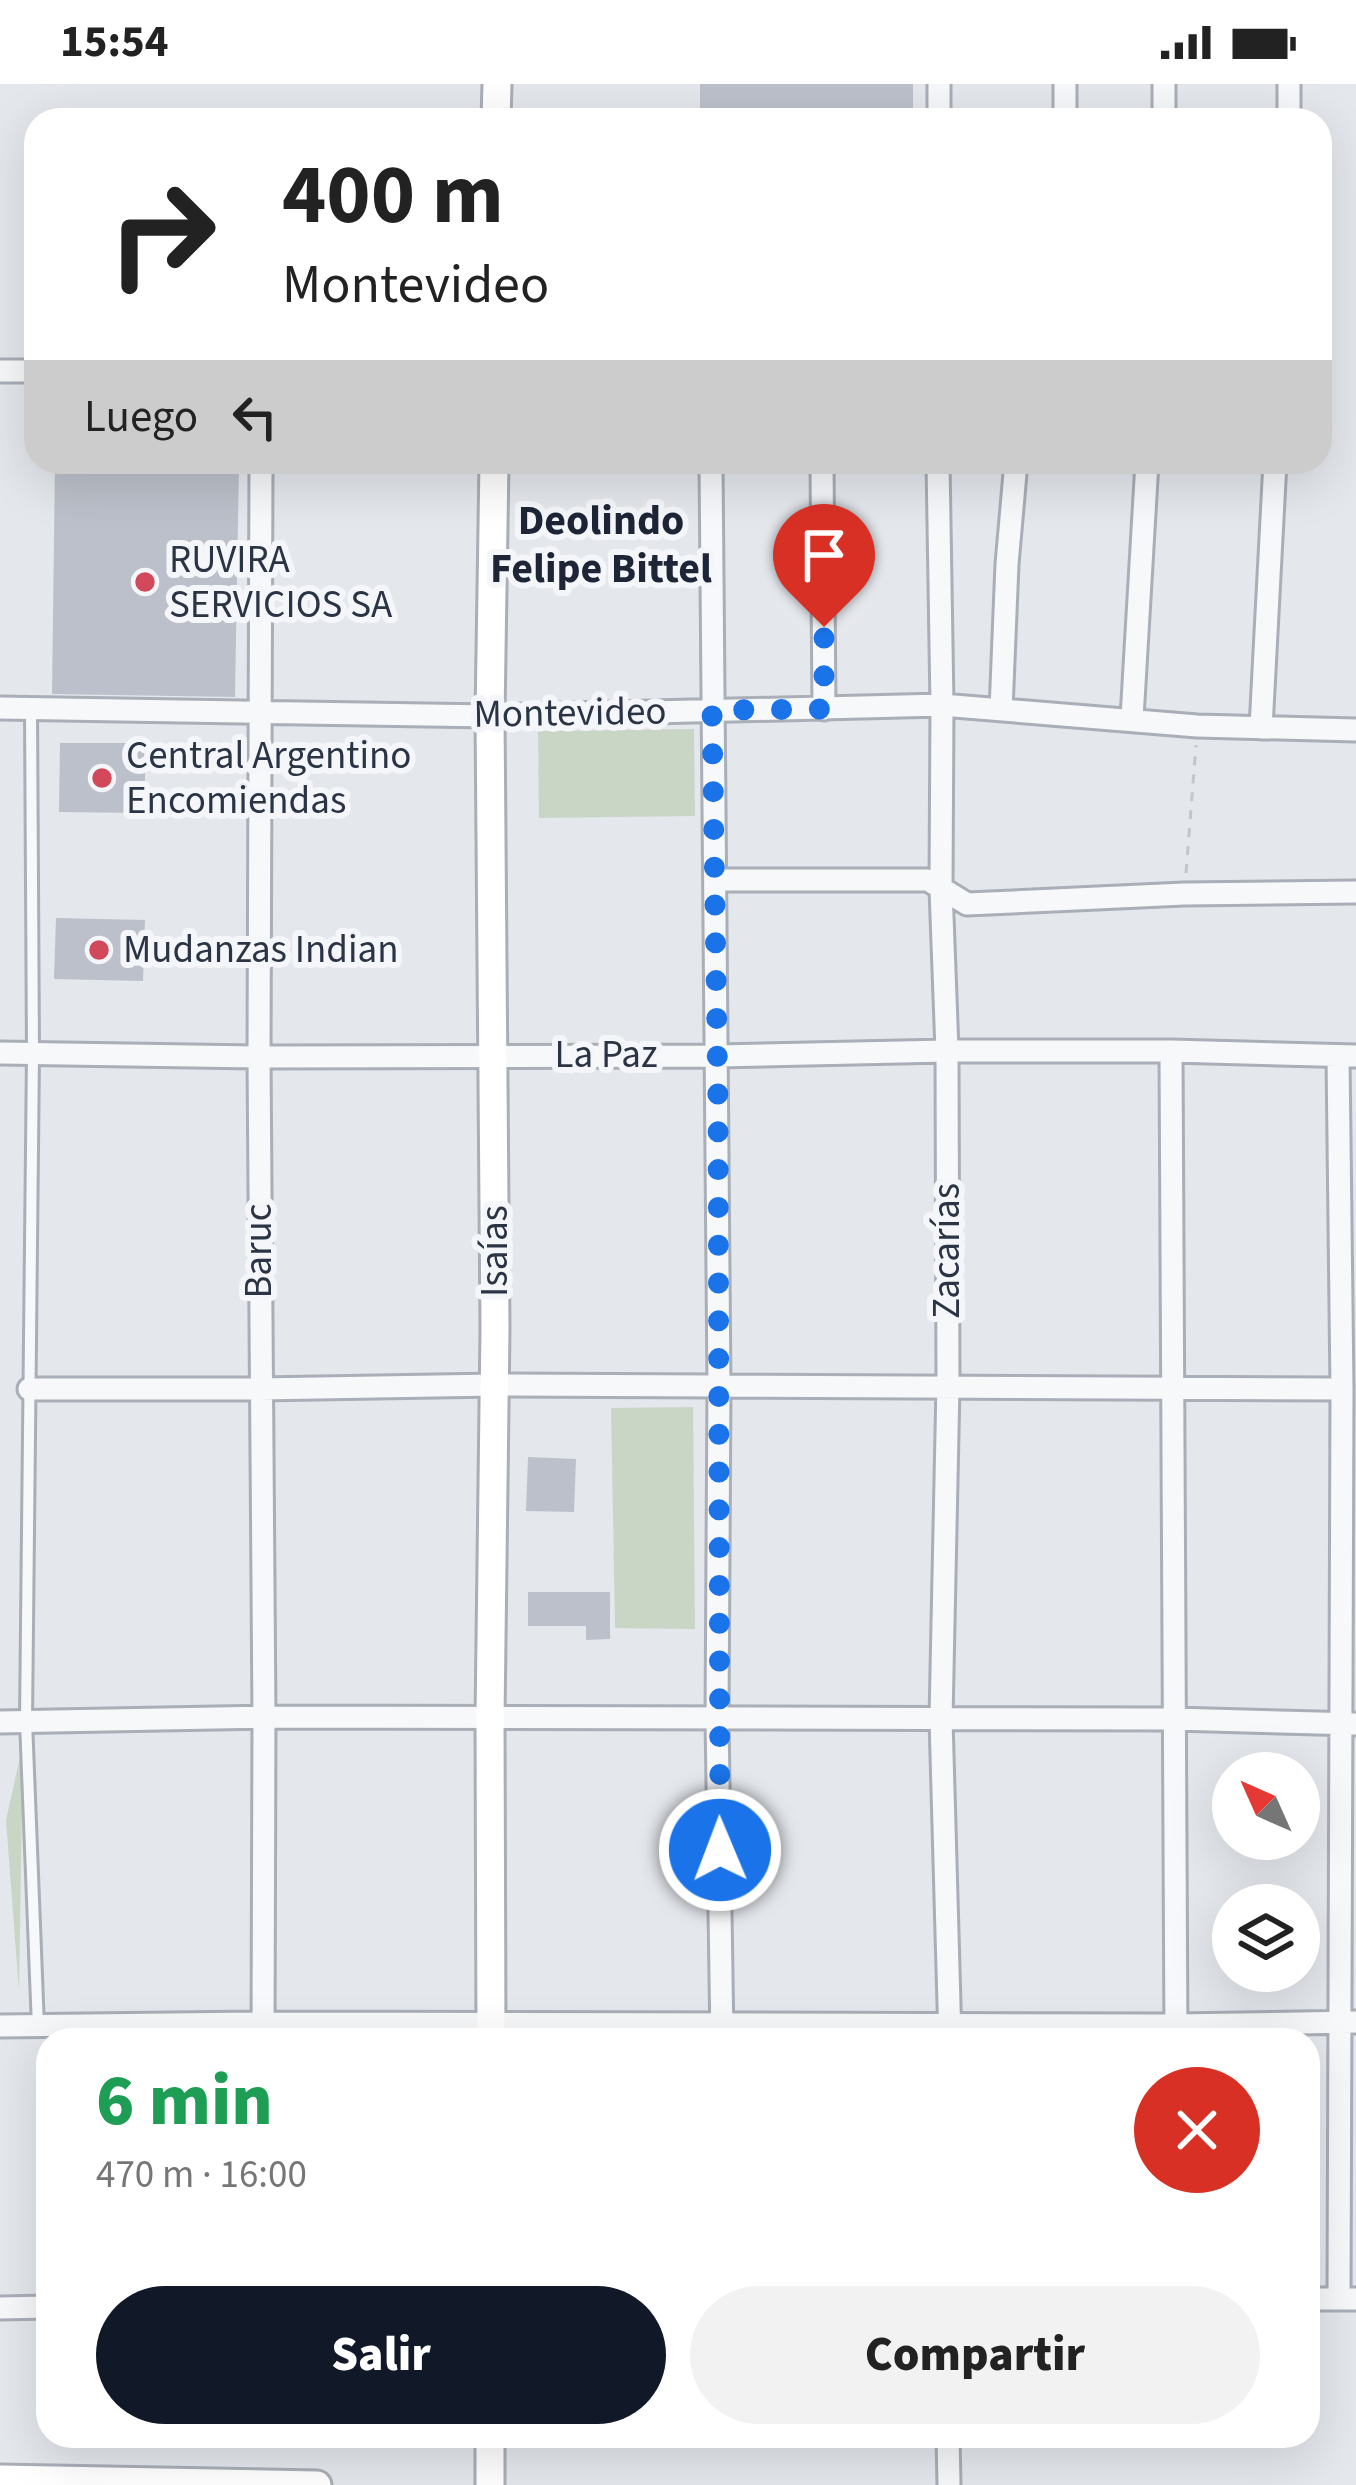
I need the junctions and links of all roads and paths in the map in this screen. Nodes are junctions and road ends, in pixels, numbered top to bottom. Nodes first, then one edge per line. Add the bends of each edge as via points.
1 (261, 474) edge
2 (494, 474) edge
3 (711, 474) edge
4 (822, 474) edge
5 (938, 474) edge
6 (1015, 474) edge
7 (1146, 474) edge
8 (1274, 474) edge
9 (943, 705) junction
10 (0, 708) edge
11 (824, 709) junction
12 (32, 710) junction
13 (712, 710) junction
14 (1001, 710) junction
15 (262, 713) junction
16 (490, 716) junction
17 (1132, 718) junction
18 (1197, 725) junction
19 (1261, 728) junction
20 (1356, 730) edge
21 (716, 880) junction
22 (940, 890) junction
23 (1356, 892) edge
24 (1184, 894) junction
25 (946, 1051) junction
26 (1171, 1051) junction
27 (0, 1053) edge
28 (33, 1054) junction
29 (495, 1054) junction
30 (717, 1056) junction
31 (1347, 1056) edge
32 (259, 1057) junction
33 (495, 1385) junction
34 (948, 1385) junction
35 (719, 1387) junction
36 (29, 1388) junction
37 (1173, 1388) junction
38 (260, 1389) junction
39 (1342, 1389) junction
40 (264, 1718) junction
41 (490, 1718) junction
42 (940, 1718) junction
43 (718, 1719) junction
44 (1174, 1719) junction
45 (26, 1721) junction
46 (0, 1722) edge
47 (1348, 1724) edge
48 (1348, 2021) edge
49 (0, 2026) edge
50 (38, 2026) junction
51 (113, 2028) edge
52 (263, 2028) edge
53 (491, 2028) edge
54 (722, 2028) edge
55 (950, 2028) edge
56 (1176, 2028) edge
57 (1239, 2028) edge
58 (1347, 2299) edge
59 (36, 2307) edge
60 (0, 2308) edge
61 (490, 2448) edge
62 (948, 2448) edge
63 (0, 2479) edge
64 (317, 2485) edge
65 (490, 2485) edge
66 (949, 2485) edge

1 - 15 street, Baruc
2 - 16 street, Isaías
3 - 13 street
4 - 11 street
5 - 9 street, Zacarías
6 - 14 street
7 - 17 street
8 - 19 street
9 - 11 street, Montevideo
9 - 14 street, Montevideo
9 - 22 street, Zacarías
10 - 12 street, Montevideo
11 - 13 street, Montevideo
12 - 15 street, Montevideo
12 - 28 lane
13 - 16 street, Montevideo
13 - 21 street
14 - 17 street, Montevideo
15 - 16 street, Montevideo
15 - 32 street, Baruc
16 - 29 street, Isaías
17 - 18 street, Montevideo
18 - 19 street, Montevideo
18 - 24 path
19 - 20 street, Montevideo
21 - 22 street via 928,880
21 - 30 street
22 - 24 street via 967,904
22 - 25 street, Zacarías
23 - 24 street
25 - 26 street, La Paz
25 - 30 street, La Paz
25 - 34 street, Zacarías
26 - 31 street, La Paz
26 - 37 street
27 - 28 street, La Paz
28 - 32 street, La Paz
28 - 36 lane
29 - 30 street, La Paz
29 - 32 street, La Paz
29 - 33 street, Isaías
30 - 35 street
31 - 39 street
32 - 38 street, Baruc
33 - 35 street
33 - 38 street
33 - 41 street, Isaías
34 - 35 street
34 - 37 street
34 - 42 street, Zacarías
35 - 43 street
36 - 38 street
36 - 45 lane
37 - 39 street
37 - 44 street
38 - 40 street, Baruc
39 - 47 street
40 - 41 street
40 - 45 street
40 - 52 street, Baruc
41 - 43 street
41 - 53 street, Isaías
42 - 43 street
42 - 44 street
42 - 55 street, Zacarías
43 - 54 street
44 - 47 street
44 - 56 street
45 - 46 street
45 - 50 lane
47 - 48 street
48 - 57 street
48 - 58 street
49 - 50 street
50 - 51 street
59 - 60 street
61 - 65 street
62 - 66 street
63 - 64 street

